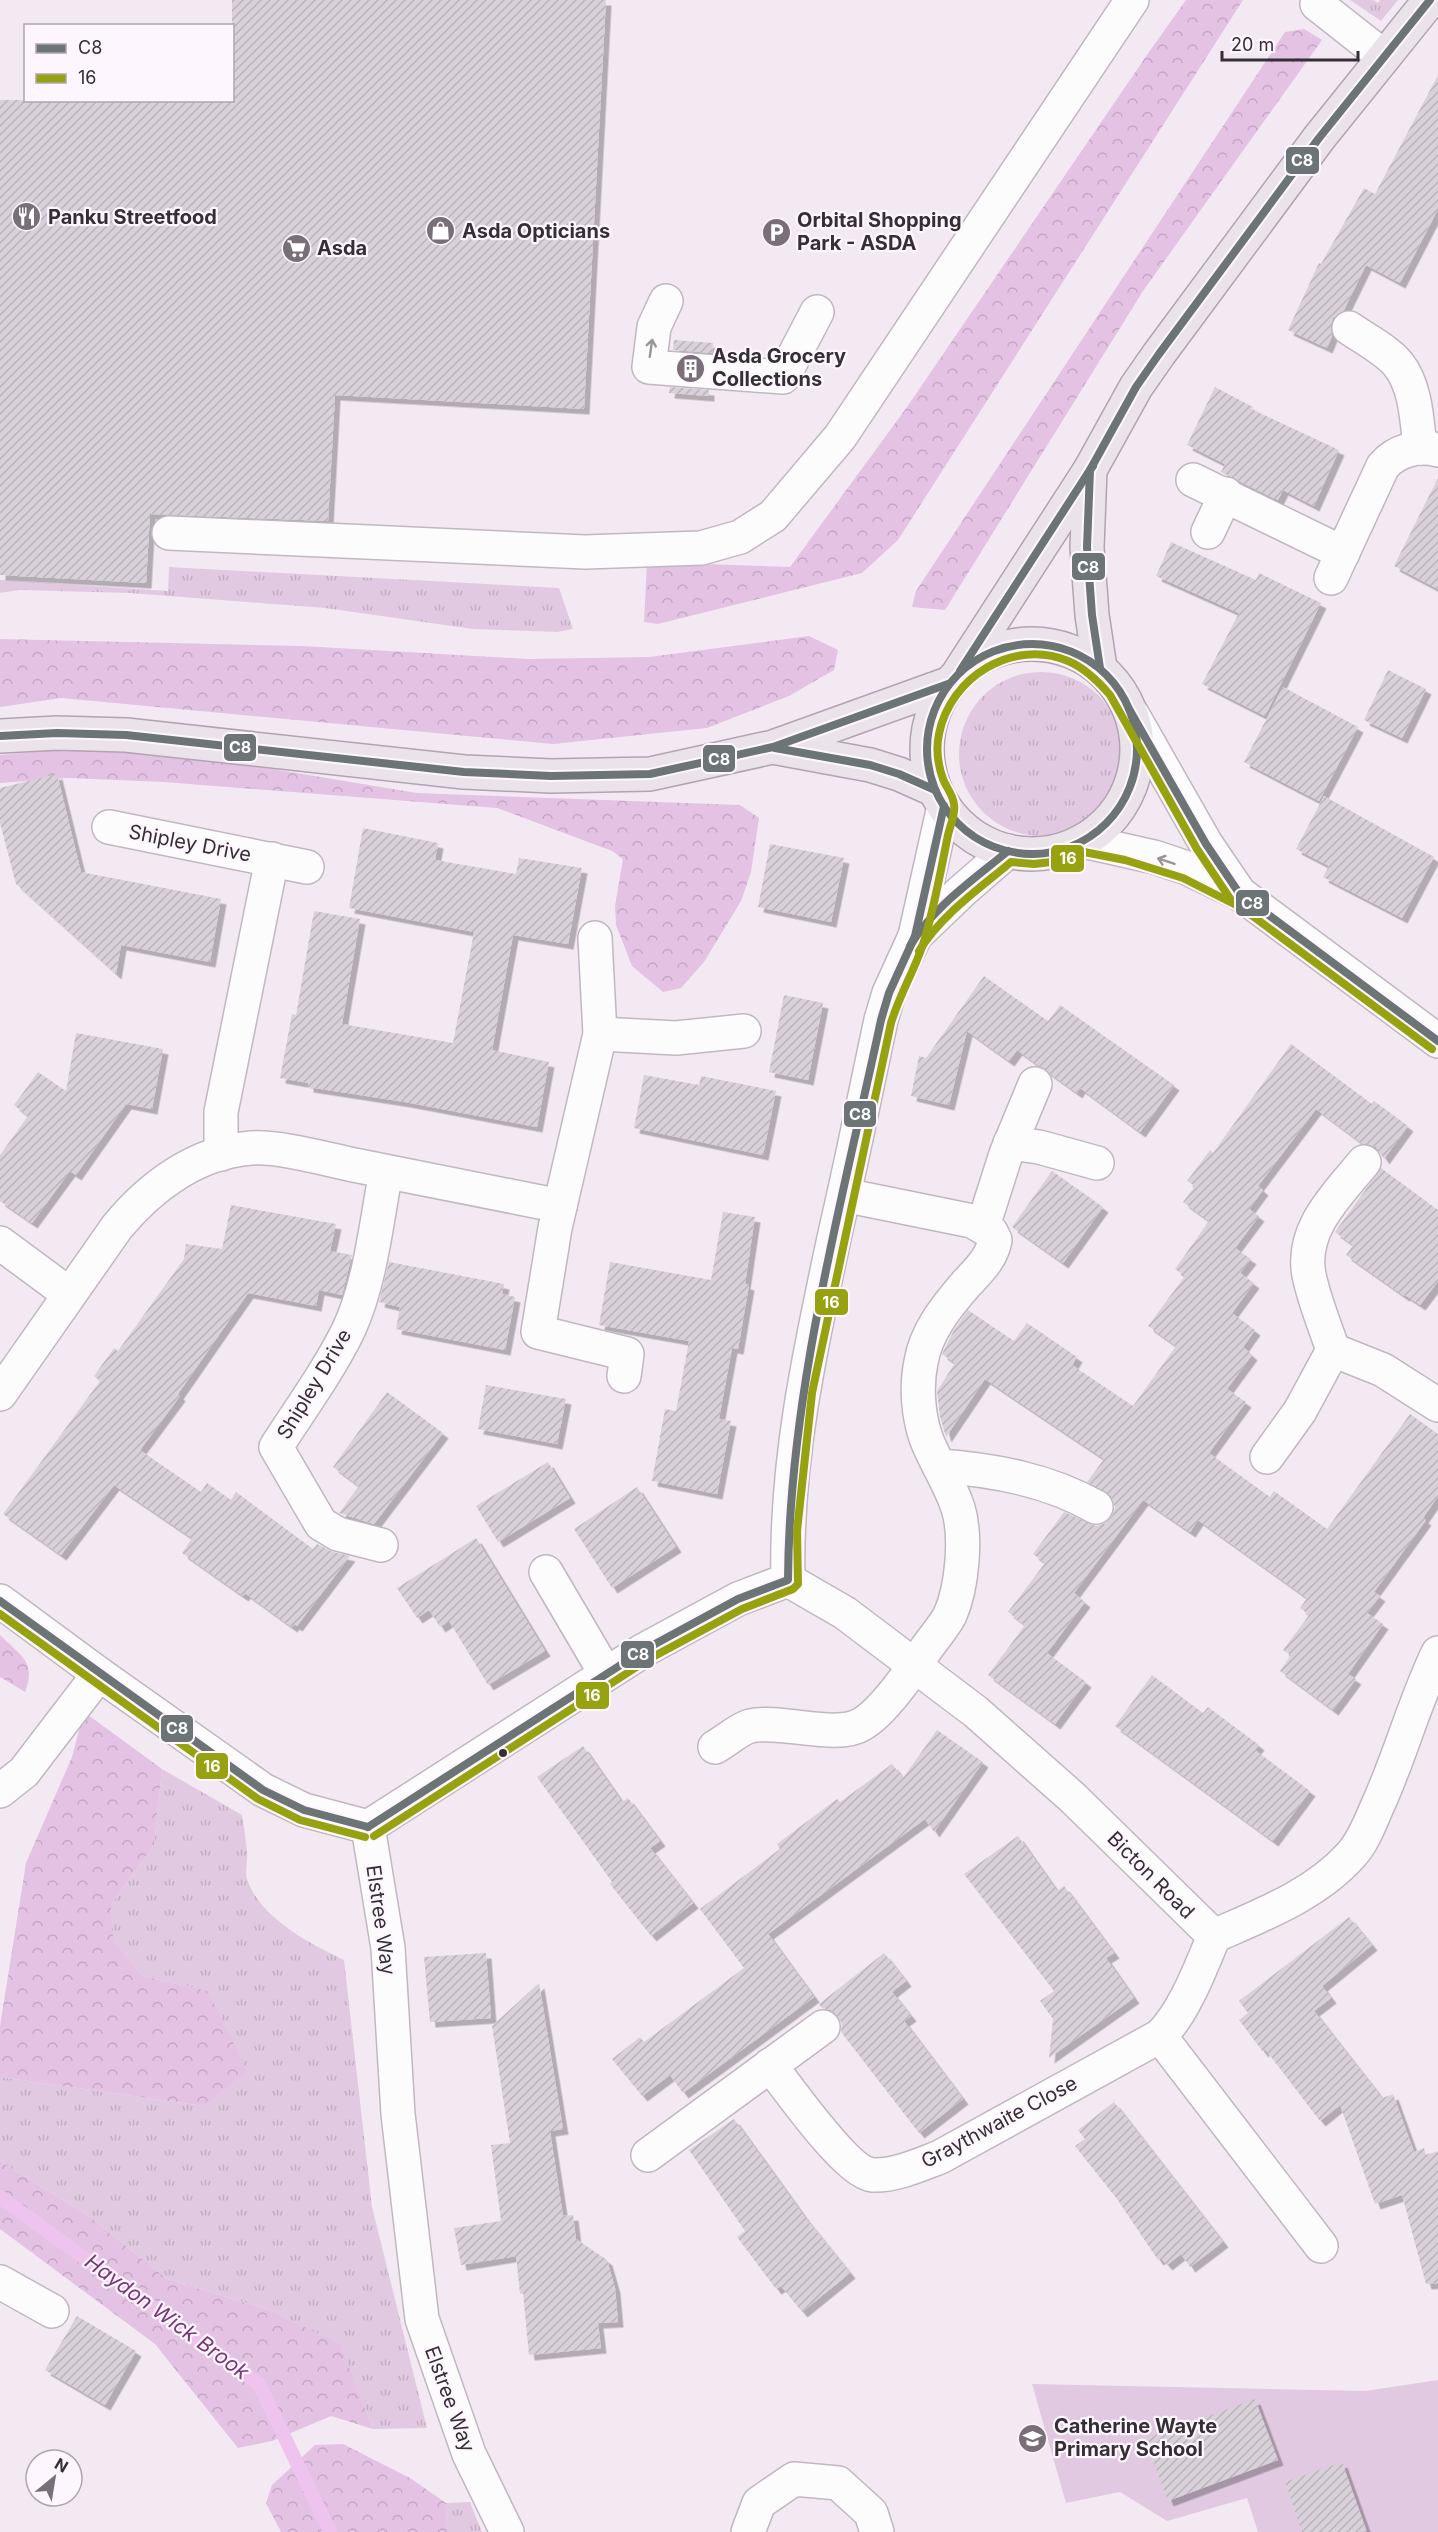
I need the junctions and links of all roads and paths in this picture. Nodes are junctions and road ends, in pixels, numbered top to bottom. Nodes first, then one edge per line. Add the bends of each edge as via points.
1 (1132, 0) edge
2 (1430, 0) edge
3 (1317, 4) dead end
4 (1383, 56) junction
5 (666, 301) dead end
6 (817, 312) dead end
7 (1349, 328) dead end
8 (1429, 449) edge
9 (1090, 470) junction
10 (1194, 480) dead end
11 (1226, 494) junction
12 (1208, 532) dead end
13 (169, 533) dead end
14 (1100, 668) junction
15 (954, 677) junction
16 (1132, 714) junction
17 (0, 736) edge
18 (773, 747) junction
19 (939, 798) junction
20 (109, 826) dead end
21 (1083, 841) junction
22 (1008, 851) junction
23 (272, 859) junction
24 (307, 867) dead end
25 (1239, 893) junction
26 (915, 936) junction
27 (595, 938) dead end
28 (744, 1031) dead end
29 (600, 1034) junction
30 (1438, 1041) edge
31 (1035, 1084) dead end
32 (1011, 1143) junction
33 (221, 1154) junction
34 (1364, 1162) dead end
35 (1097, 1163) dead end
36 (386, 1172) junction
37 (844, 1195) junction
38 (560, 1206) junction
39 (983, 1226) junction
40 (0, 1243) edge
41 (69, 1294) junction
42 (1333, 1350) junction
43 (624, 1376) dead end
44 (0, 1394) edge
45 (1438, 1405) edge
46 (1267, 1456) dead end
47 (939, 1466) junction
48 (1096, 1508) dead end
49 (381, 1545) dead end
50 (546, 1572) dead end
51 (788, 1580) junction
52 (0, 1601) edge
53 (1438, 1653) edge
54 (915, 1666) junction
55 (99, 1674) junction
56 (606, 1674) junction
57 (716, 1747) dead end
58 (0, 1791) edge
59 (368, 1827) junction
60 (1214, 1936) junction
61 (823, 2027) dead end
62 (1160, 2036) junction
63 (770, 2066) junction
64 (648, 2155) dead end
65 (1321, 2246) dead end
66 (0, 2282) edge
67 (52, 2311) dead end
68 (507, 2532) edge
69 (748, 2532) edge
70 (877, 2532) edge

1 - 13 street via 840,437 773,516 740,537 701,548 585,552
2 - 4 main road
3 - 4 street
4 - 9 main road via 1159,354
6 -> 5 street via 783,376 649,367 654,327
7 - 8 street via 1399,365
8 - 11 street via 1405,451 1383,466 1337,565
9 - 14 main road via 1087,548
9 - 15 main road
10 - 11 street
11 - 12 street
14 - 15 main road via 1074,652 1045,644 1014,645 985,654
14 - 16 main road via 1119,689
15 - 18 main road
15 - 19 main road via 935,708 927,735 927,763
16 - 21 main road via 1137,744 1135,773 1124,800 1106,824
16 - 25 street via 1206,844
17 - 18 main road via 126,735 464,772 551,776 650,774
18 - 19 main road via 870,765 899,774
19 - 22 main road via 961,827
19 - 26 street
20 - 23 street, Shipley Drive
21 - 22 main road via 1059,851 1034,855
25 -> 21 street via 1187,868
22 - 26 street
23 - 24 street, Shipley Drive
23 - 33 street, Shipley Drive via 221,1112
25 - 30 street
26 - 37 street via 881,1020
27 - 29 street
28 - 29 street via 676,1038
29 - 38 street
31 - 32 street
32 - 35 street
32 - 39 street
33 - 36 street via 252,1148
33 - 41 street via 161,1182 138,1202
34 - 42 street via 1324,1212 1309,1247 1308,1274
36 - 38 street
36 - 49 street, Shipley Drive via 366,1277 350,1327 276,1447 321,1524 338,1534
37 - 39 street
37 - 51 street via 802,1391 786,1531
38 - 43 street via 538,1332 627,1354
39 - 47 street via 991,1232 994,1247 931,1330 920,1364 920,1411
40 - 41 street
41 - 44 street
42 - 45 street via 1383,1370
42 - 46 street via 1300,1411
47 - 48 street via 1016,1476 1058,1489
47 - 54 street via 959,1509 962,1558 950,1615
50 - 56 street
51 - 54 street, Bicton Road via 845,1613
51 - 56 street via 693,1622
52 - 55 street
53 - 60 street via 1382,1796 1353,1854 1280,1907
54 - 57 street via 876,1714 861,1726 837,1730 748,1726
54 - 60 street, Bicton Road via 976,1712 1073,1798
55 - 58 street via 37,1757
55 - 59 street via 273,1795 304,1810
56 - 59 street
59 - 68 street, Elstree Way via 388,1948 398,2114 422,2319 470,2454
60 - 62 street, Graythwaite Close via 1183,2002
61 - 63 street
62 - 63 street, Graythwaite Close via 940,2157 885,2174 871,2175 856,2168
62 - 65 street
63 - 64 street
66 - 67 street
69 - 70 street via 759,2503 794,2479 838,2483 871,2513

